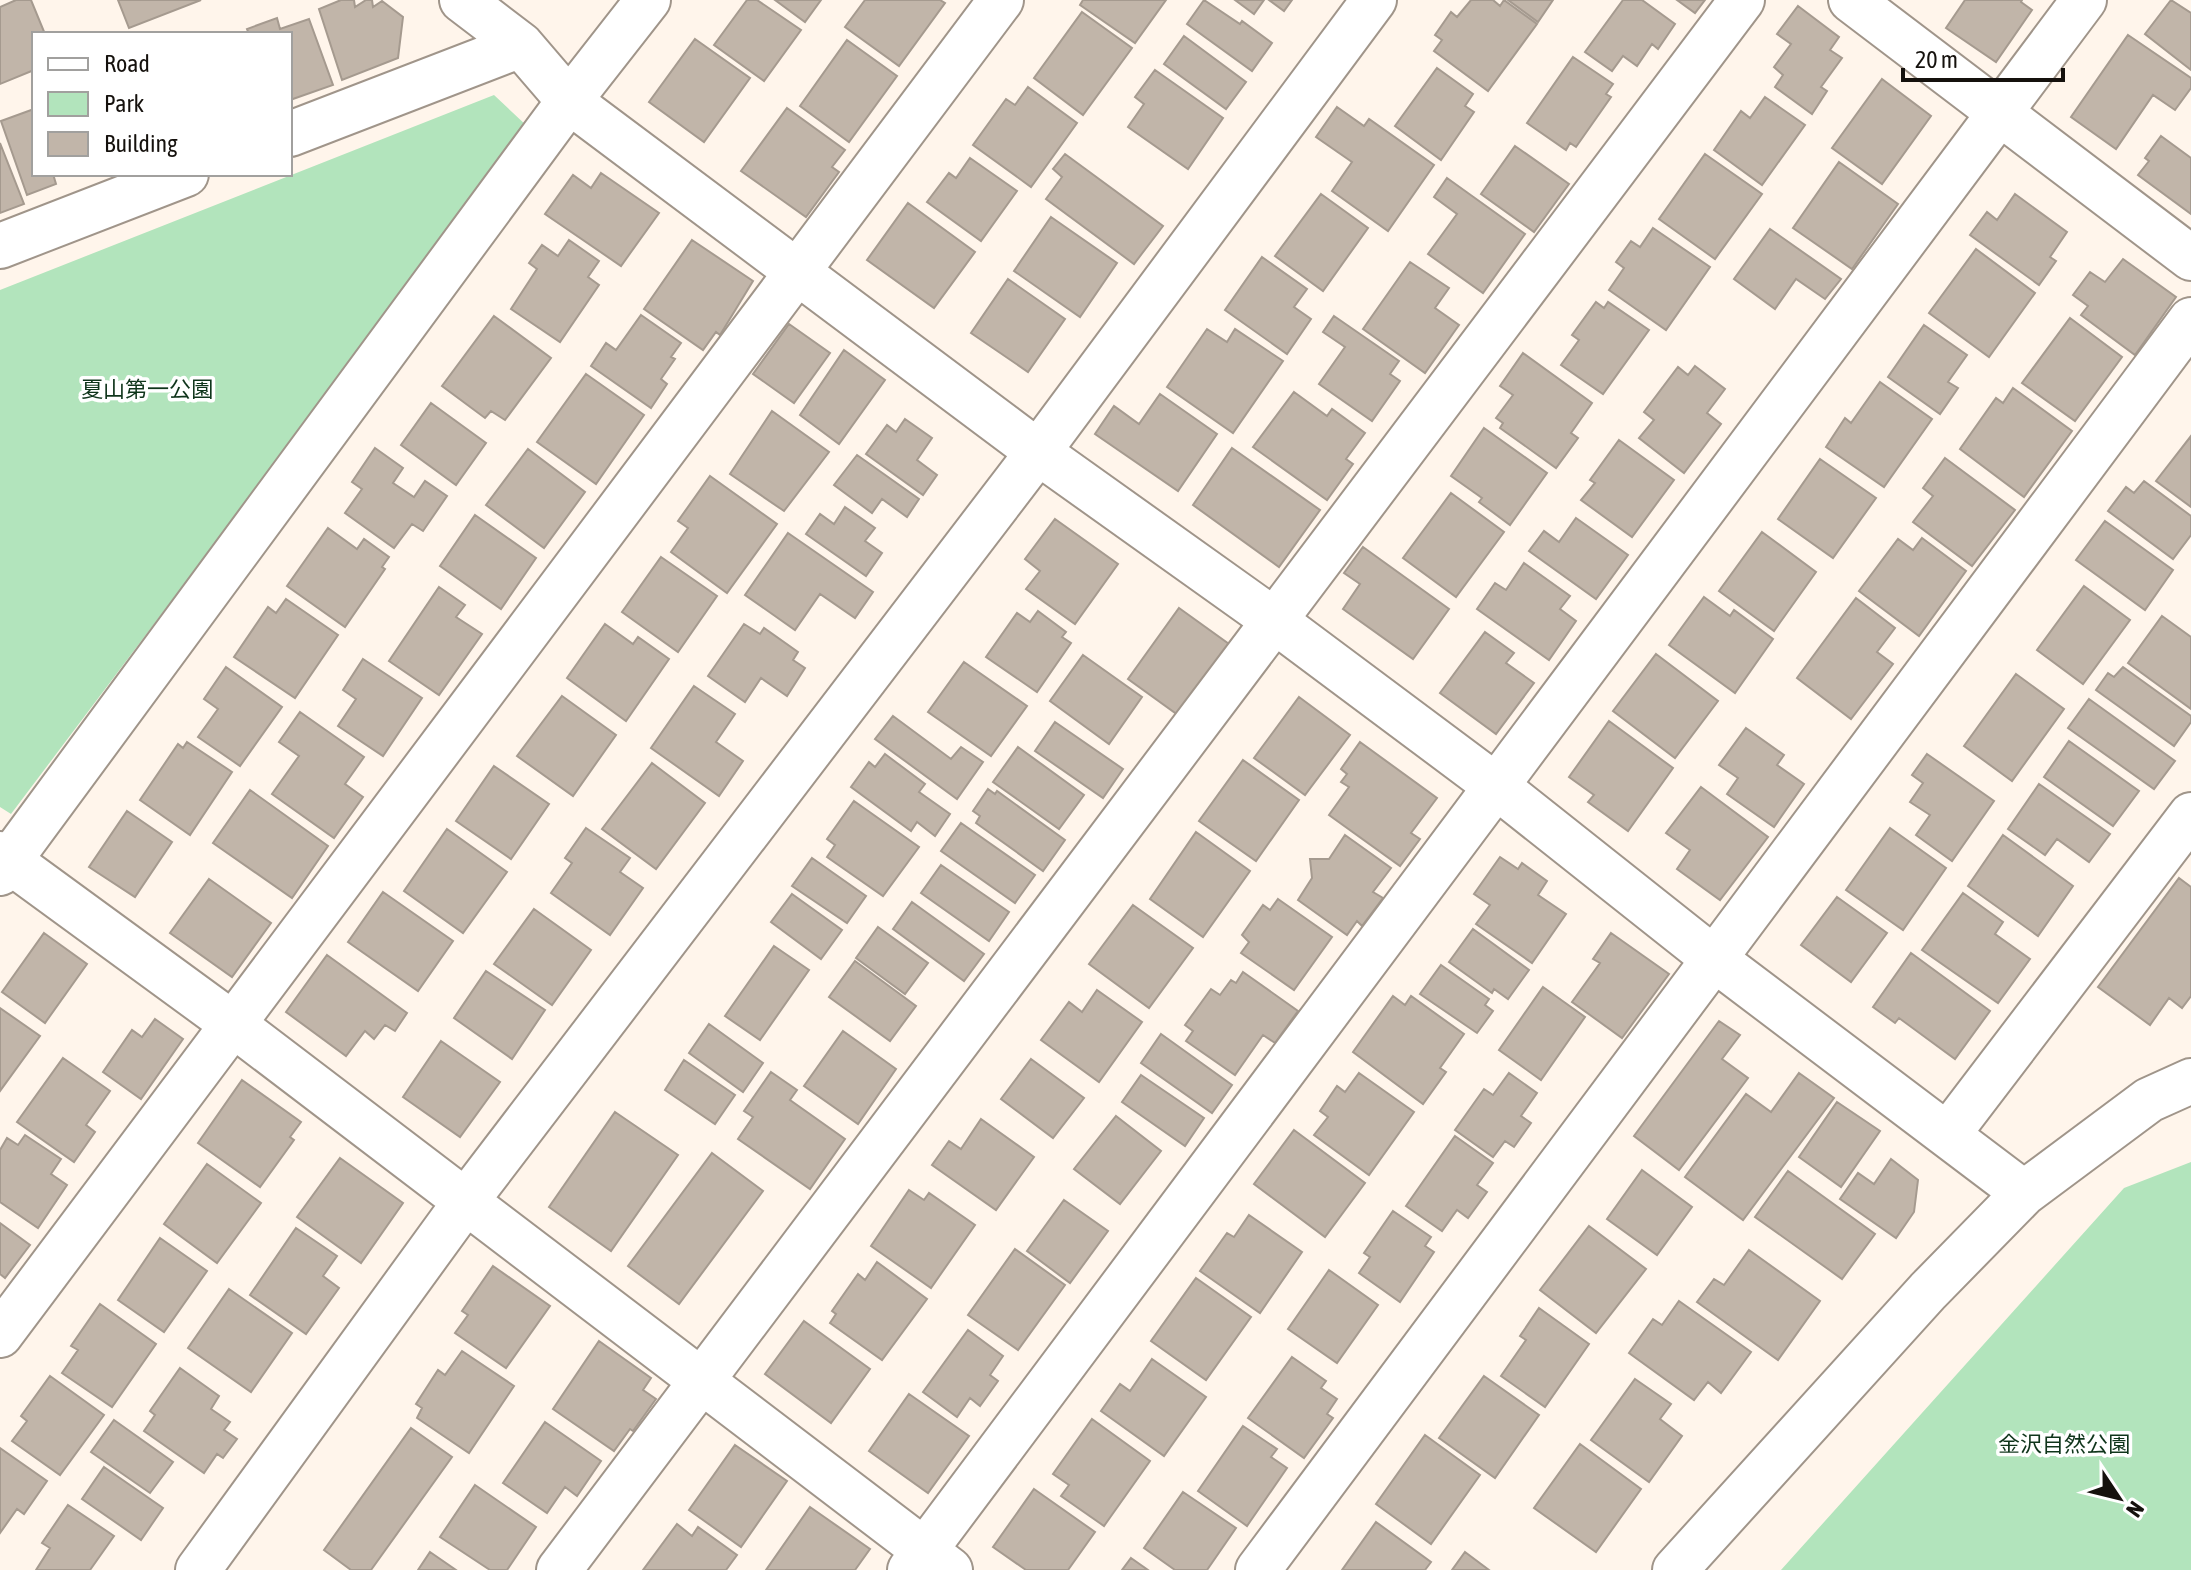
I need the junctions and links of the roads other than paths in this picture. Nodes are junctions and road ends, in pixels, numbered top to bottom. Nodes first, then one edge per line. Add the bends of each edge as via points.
1 (462, 0) edge
2 (648, 0) edge
3 (1001, 0) edge
4 (1374, 0) edge
5 (1742, 0) edge
6 (1851, 0) edge
7 (2084, 0) edge
8 (521, 45) junction
9 (569, 101) junction
10 (1998, 113) junction
11 (292, 133) edge
12 (181, 176) edge
13 (0, 246) edge
14 (2191, 258) edge
15 (798, 271) junction
16 (2191, 320) edge
17 (1038, 452) junction
18 (1275, 621) junction
19 (1496, 786) junction
20 (2191, 815) edge
21 (3, 862) edge
22 (1713, 958) junction
23 (234, 1025) junction
24 (2191, 1081) edge
25 (1948, 1134) junction
26 (2024, 1193) junction
27 (466, 1201) junction
28 (0, 1335) edge
29 (703, 1380) junction
30 (928, 1563) edge
31 (198, 1570) edge
32 (559, 1570) edge
33 (1258, 1570) edge
34 (1675, 1570) edge

1 - 8 street
2 - 9 street
3 - 15 street
4 - 17 street
5 - 18 street
6 - 10 street
7 - 10 street
8 - 9 street
8 - 11 street
9 - 15 street
9 - 21 street
10 - 14 street
10 - 19 street
12 - 13 street
15 - 17 street
15 - 23 street
16 - 22 street
17 - 18 street
17 - 27 street
18 - 19 street
18 - 29 street
19 - 22 street
19 - 30 street
20 - 25 street
21 - 23 street
22 - 25 street
22 - 33 street
23 - 27 street
23 - 28 street
24 - 26 street via 2149,1100
25 - 26 street
26 - 34 street
27 - 29 street
27 - 31 street
29 - 30 street
29 - 32 street

